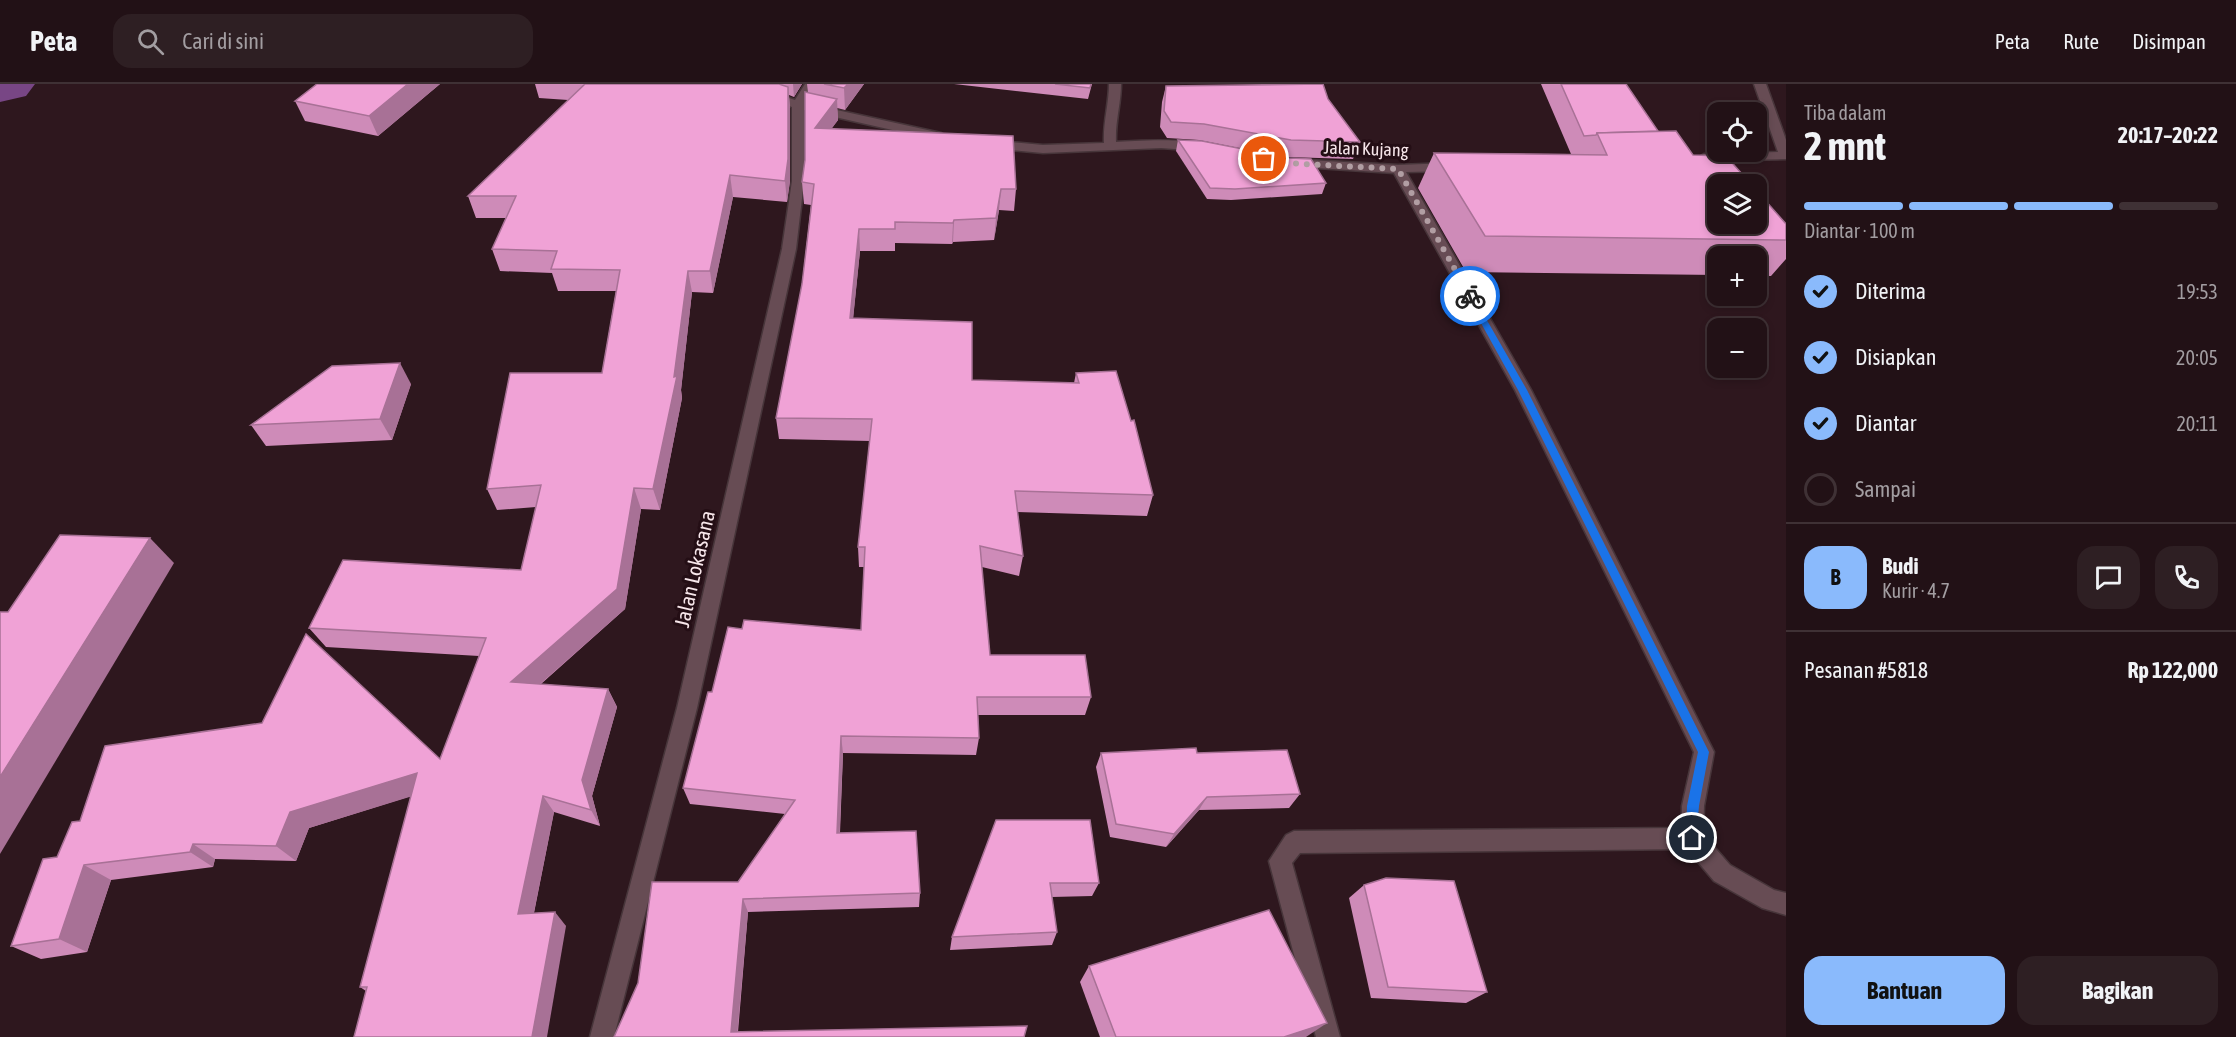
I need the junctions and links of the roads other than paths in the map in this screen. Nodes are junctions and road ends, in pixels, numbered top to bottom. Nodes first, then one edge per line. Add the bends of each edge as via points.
1 (737, 84) edge
2 (811, 84) edge
3 (1115, 84) edge
4 (1760, 84) edge
5 (798, 105) junction
6 (954, 140) edge
7 (976, 142) edge
8 (1110, 146) junction
9 (1210, 148) edge
10 (1786, 155) edge
11 (1690, 158) edge
12 (1274, 161) edge
13 (1466, 166) edge
14 (1398, 169) junction
15 (1692, 838) junction
16 (1786, 904) edge
17 (602, 1037) edge
18 (1328, 1037) edge

1 - 5 street
2 - 5 street
3 - 8 street via 1109,121
4 - 10 street
5 - 6 street
5 - 17 street, Jalan Lokasana via 798,181 789,249 687,708
7 - 8 street via 1043,149
8 - 9 street via 1161,144
10 - 11 street
12 - 14 street, Jalan Kujang
13 - 14 street, Jalan Kujang
14 - 15 street via 1522,390 1704,752 1693,806
15 - 16 street via 1722,873 1770,900
15 - 18 street via 1294,842 1280,861

